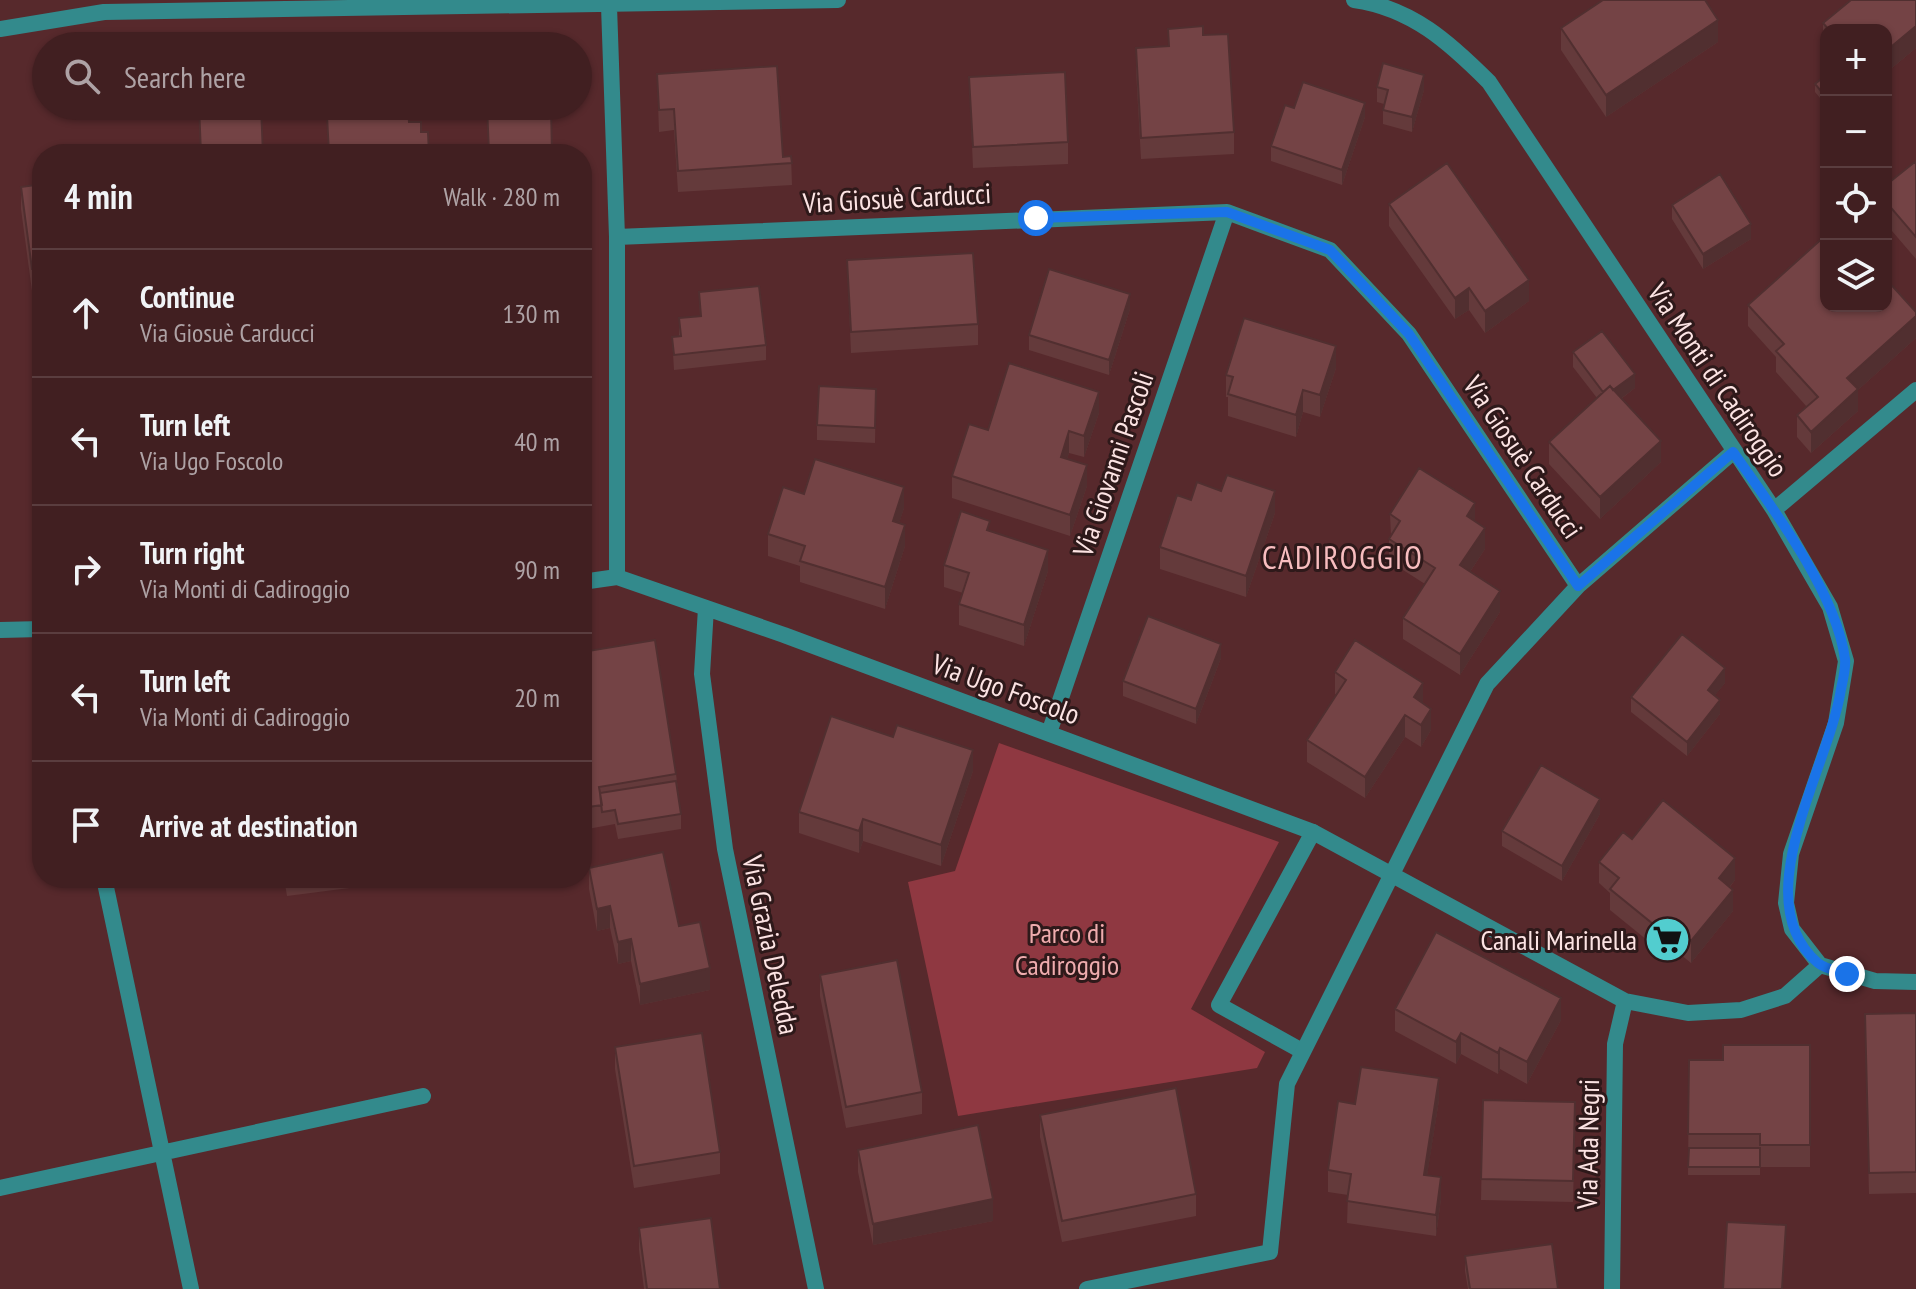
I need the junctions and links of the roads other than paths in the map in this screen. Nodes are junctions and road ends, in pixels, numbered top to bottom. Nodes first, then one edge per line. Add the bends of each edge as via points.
1 (838, 0) edge
2 (1354, 0) edge
3 (609, 6) junction
4 (0, 29) edge
5 (1227, 212) junction
6 (617, 237) junction
7 (1916, 390) edge
8 (1733, 452) junction
9 (1774, 510) junction
10 (617, 577) junction
11 (592, 581) edge
12 (1578, 586) junction
13 (706, 608) junction
14 (32, 629) edge
15 (0, 630) edge
16 (1049, 733) junction
17 (1313, 832) junction
18 (1390, 873) junction
19 (106, 888) edge
20 (1820, 965) junction
21 (1916, 982) edge
22 (1625, 1001) junction
23 (1302, 1051) junction
24 (423, 1096) dead end
25 (164, 1155) junction
26 (0, 1188) edge
27 (191, 1289) edge
28 (816, 1289) edge
29 (1087, 1289) edge
30 (1612, 1289) edge

1 - 3 street
2 - 8 street, Via Monti di Cadiroggio via 1373,3 1442,35 1489,82
3 - 4 street via 104,12
3 - 6 street
5 - 6 street, Via Giosuè Carducci
5 - 12 street, Via Giosuè Carducci via 1330,250 1409,334
5 - 16 street, Via Giovanni Pascoli
6 - 10 street
7 - 9 street
8 - 9 street, Via Monti di Cadiroggio
8 - 12 street
9 - 20 street, Via Monti di Cadiroggio via 1830,607 1846,661 1836,723 1791,854 1786,903 1792,929
10 - 11 street
10 - 13 street, Via Ugo Foscolo
12 - 18 street via 1487,684
13 - 16 street, Via Ugo Foscolo
13 - 28 street, Via Grazia Deledda via 702,674 725,849
14 - 15 street
16 - 17 street, Via Ugo Foscolo
17 - 18 street, Via Ugo Foscolo
17 - 23 street via 1219,1005
18 - 22 street
18 - 23 street
19 - 25 street
20 - 21 street via 1875,981
20 - 22 street via 1785,996 1741,1010 1688,1013
22 - 30 street, Via Ada Negri via 1615,1044
23 - 29 street via 1287,1084 1270,1252
24 - 25 street
25 - 26 street
25 - 27 street

